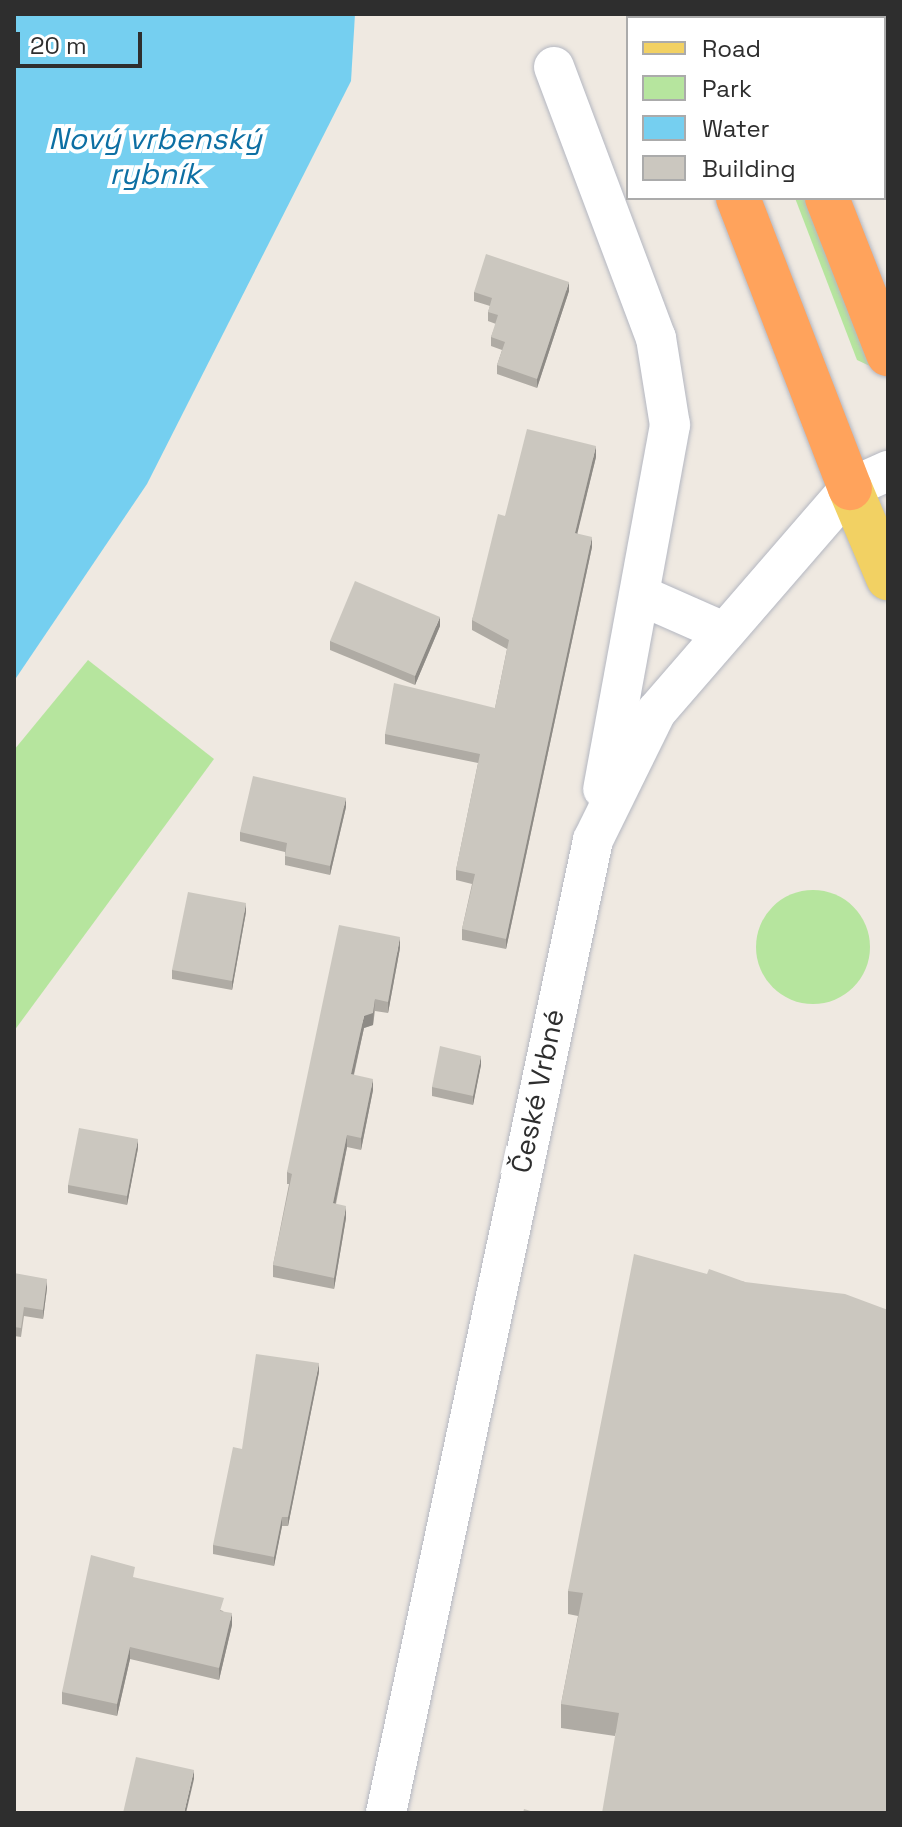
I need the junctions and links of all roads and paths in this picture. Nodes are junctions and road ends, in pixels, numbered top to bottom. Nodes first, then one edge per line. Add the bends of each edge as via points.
1 (554, 67) dead end
2 (739, 200) edge
3 (828, 200) edge
4 (888, 354) edge
5 (869, 480) edge
6 (888, 578) edge
7 (640, 595) junction
8 (724, 632) junction
9 (593, 840) junction
10 (386, 1813) edge

1 - 7 street via 656,338 670,425
2 - 5 highway
3 - 4 highway
5 - 6 main road
5 - 8 street, České Vrbné
7 - 8 street
7 - 9 street
8 - 9 street, České Vrbné via 656,712
9 - 10 street, České Vrbné

